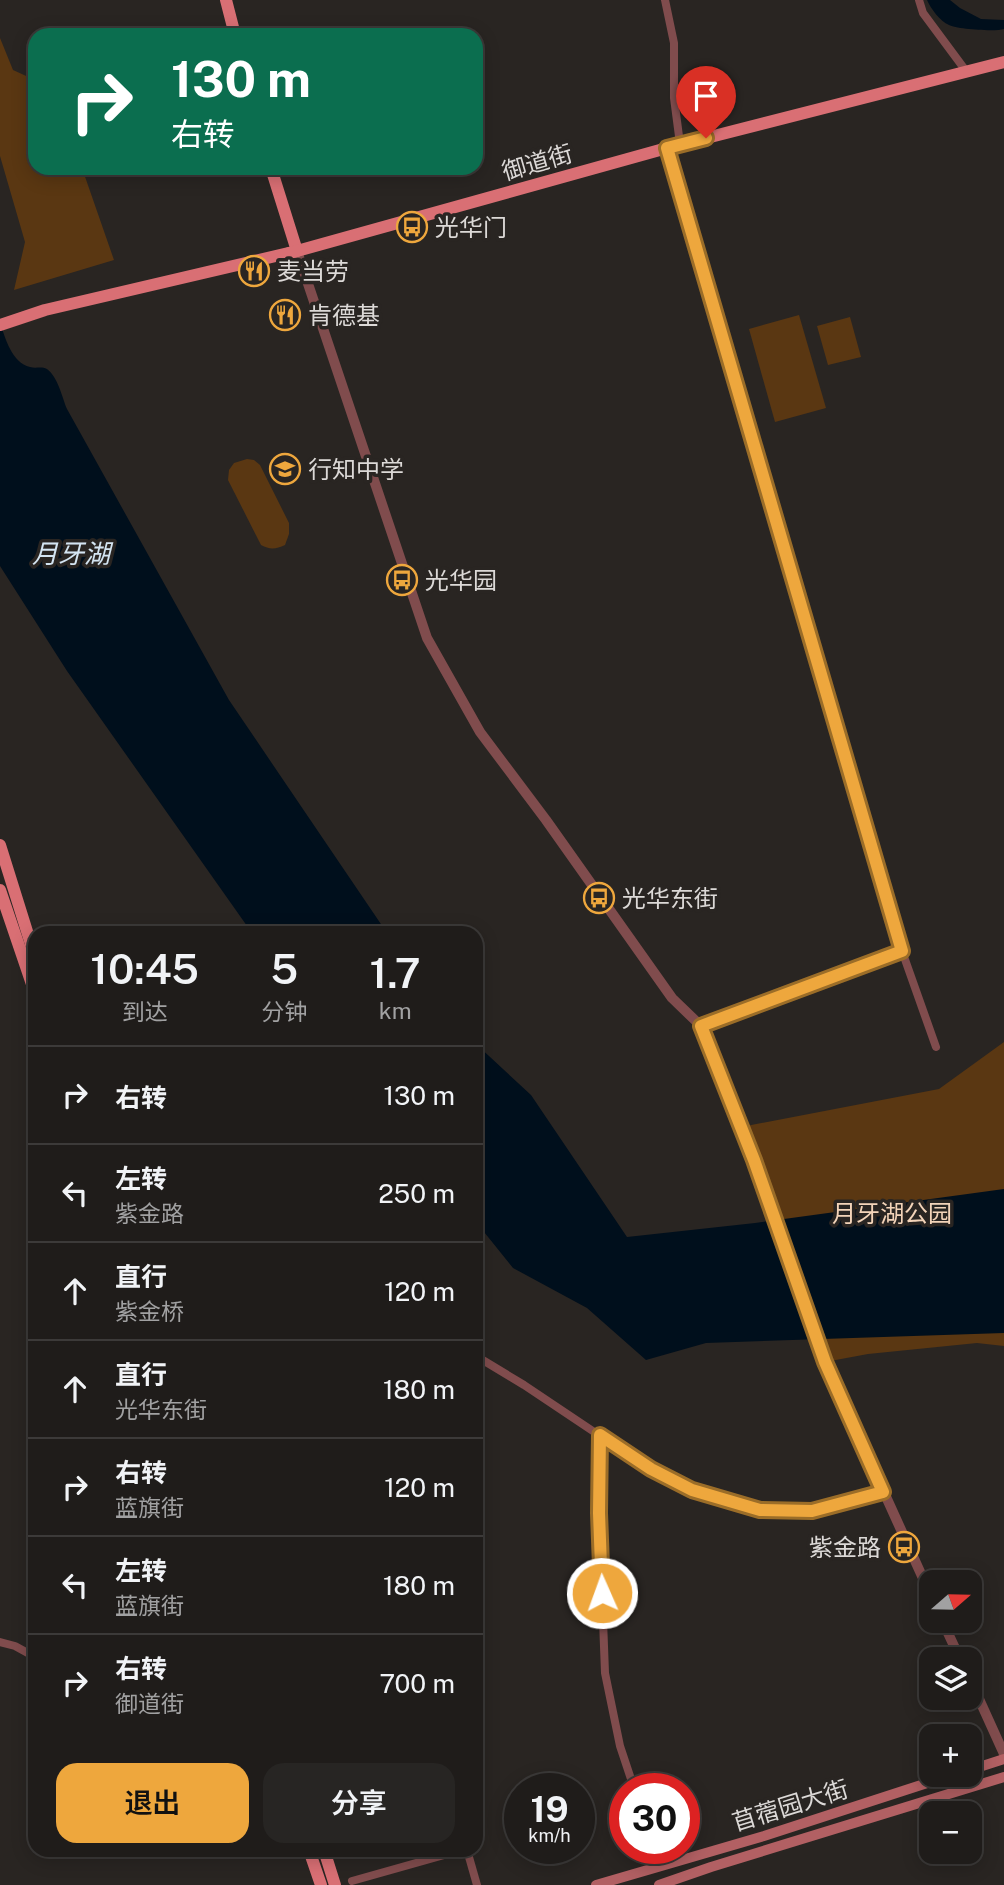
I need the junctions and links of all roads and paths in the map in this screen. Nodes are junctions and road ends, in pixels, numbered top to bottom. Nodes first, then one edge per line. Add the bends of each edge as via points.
1 (226, 0) edge
2 (665, 0) edge
3 (919, 0) edge
4 (233, 28) edge
5 (1004, 62) edge
6 (967, 71) junction
7 (681, 144) junction
8 (667, 148) junction
9 (273, 175) edge
10 (297, 251) junction
11 (0, 325) edge
12 (0, 845) edge
13 (4, 872) edge
14 (0, 890) edge
15 (28, 938) edge
16 (902, 951) junction
17 (28, 972) edge
18 (701, 1026) junction
19 (936, 1047) dead end
20 (483, 1360) edge
21 (600, 1435) junction
22 (883, 1492) junction
23 (919, 1570) edge
24 (0, 1642) edge
25 (28, 1653) edge
26 (982, 1706) edge
27 (1004, 1756) edge
28 (982, 1765) edge
29 (629, 1773) edge
30 (1004, 1777) edge
31 (919, 1786) edge
32 (311, 1857) edge
33 (326, 1857) edge
34 (437, 1857) edge
35 (469, 1857) edge
36 (660, 1866) joint
37 (352, 1881) dead end
38 (321, 1885) edge
39 (335, 1885) edge
40 (477, 1885) edge
41 (596, 1885) edge
42 (660, 1885) edge

1 - 4 street
2 - 7 street via 674,43 674,98
3 - 6 street via 923,13
5 - 6 main road, 御道街
6 - 7 main road, 御道街
7 - 8 main road, 御道街
8 - 10 main road, 御道街
8 - 16 street
9 - 10 main road
10 - 11 main road, 御道街 via 45,310
10 - 18 street via 427,638 480,732 672,998
12 - 13 main road
13 - 15 main road
14 - 17 main road
16 - 18 street
16 - 19 street
18 - 22 street via 825,1362
20 - 21 street
21 - 22 street via 692,1490 760,1510 812,1511
21 - 29 street via 605,1673
22 - 23 street
24 - 25 street
26 - 27 street
27 - 28 main road
30 - 42 main road, 苜蓿园大街
31 - 36 main road, 苜蓿园大街
32 - 38 main road
33 - 39 main road
34 - 37 street
35 - 40 street
36 - 41 main road, 苜蓿园大街

